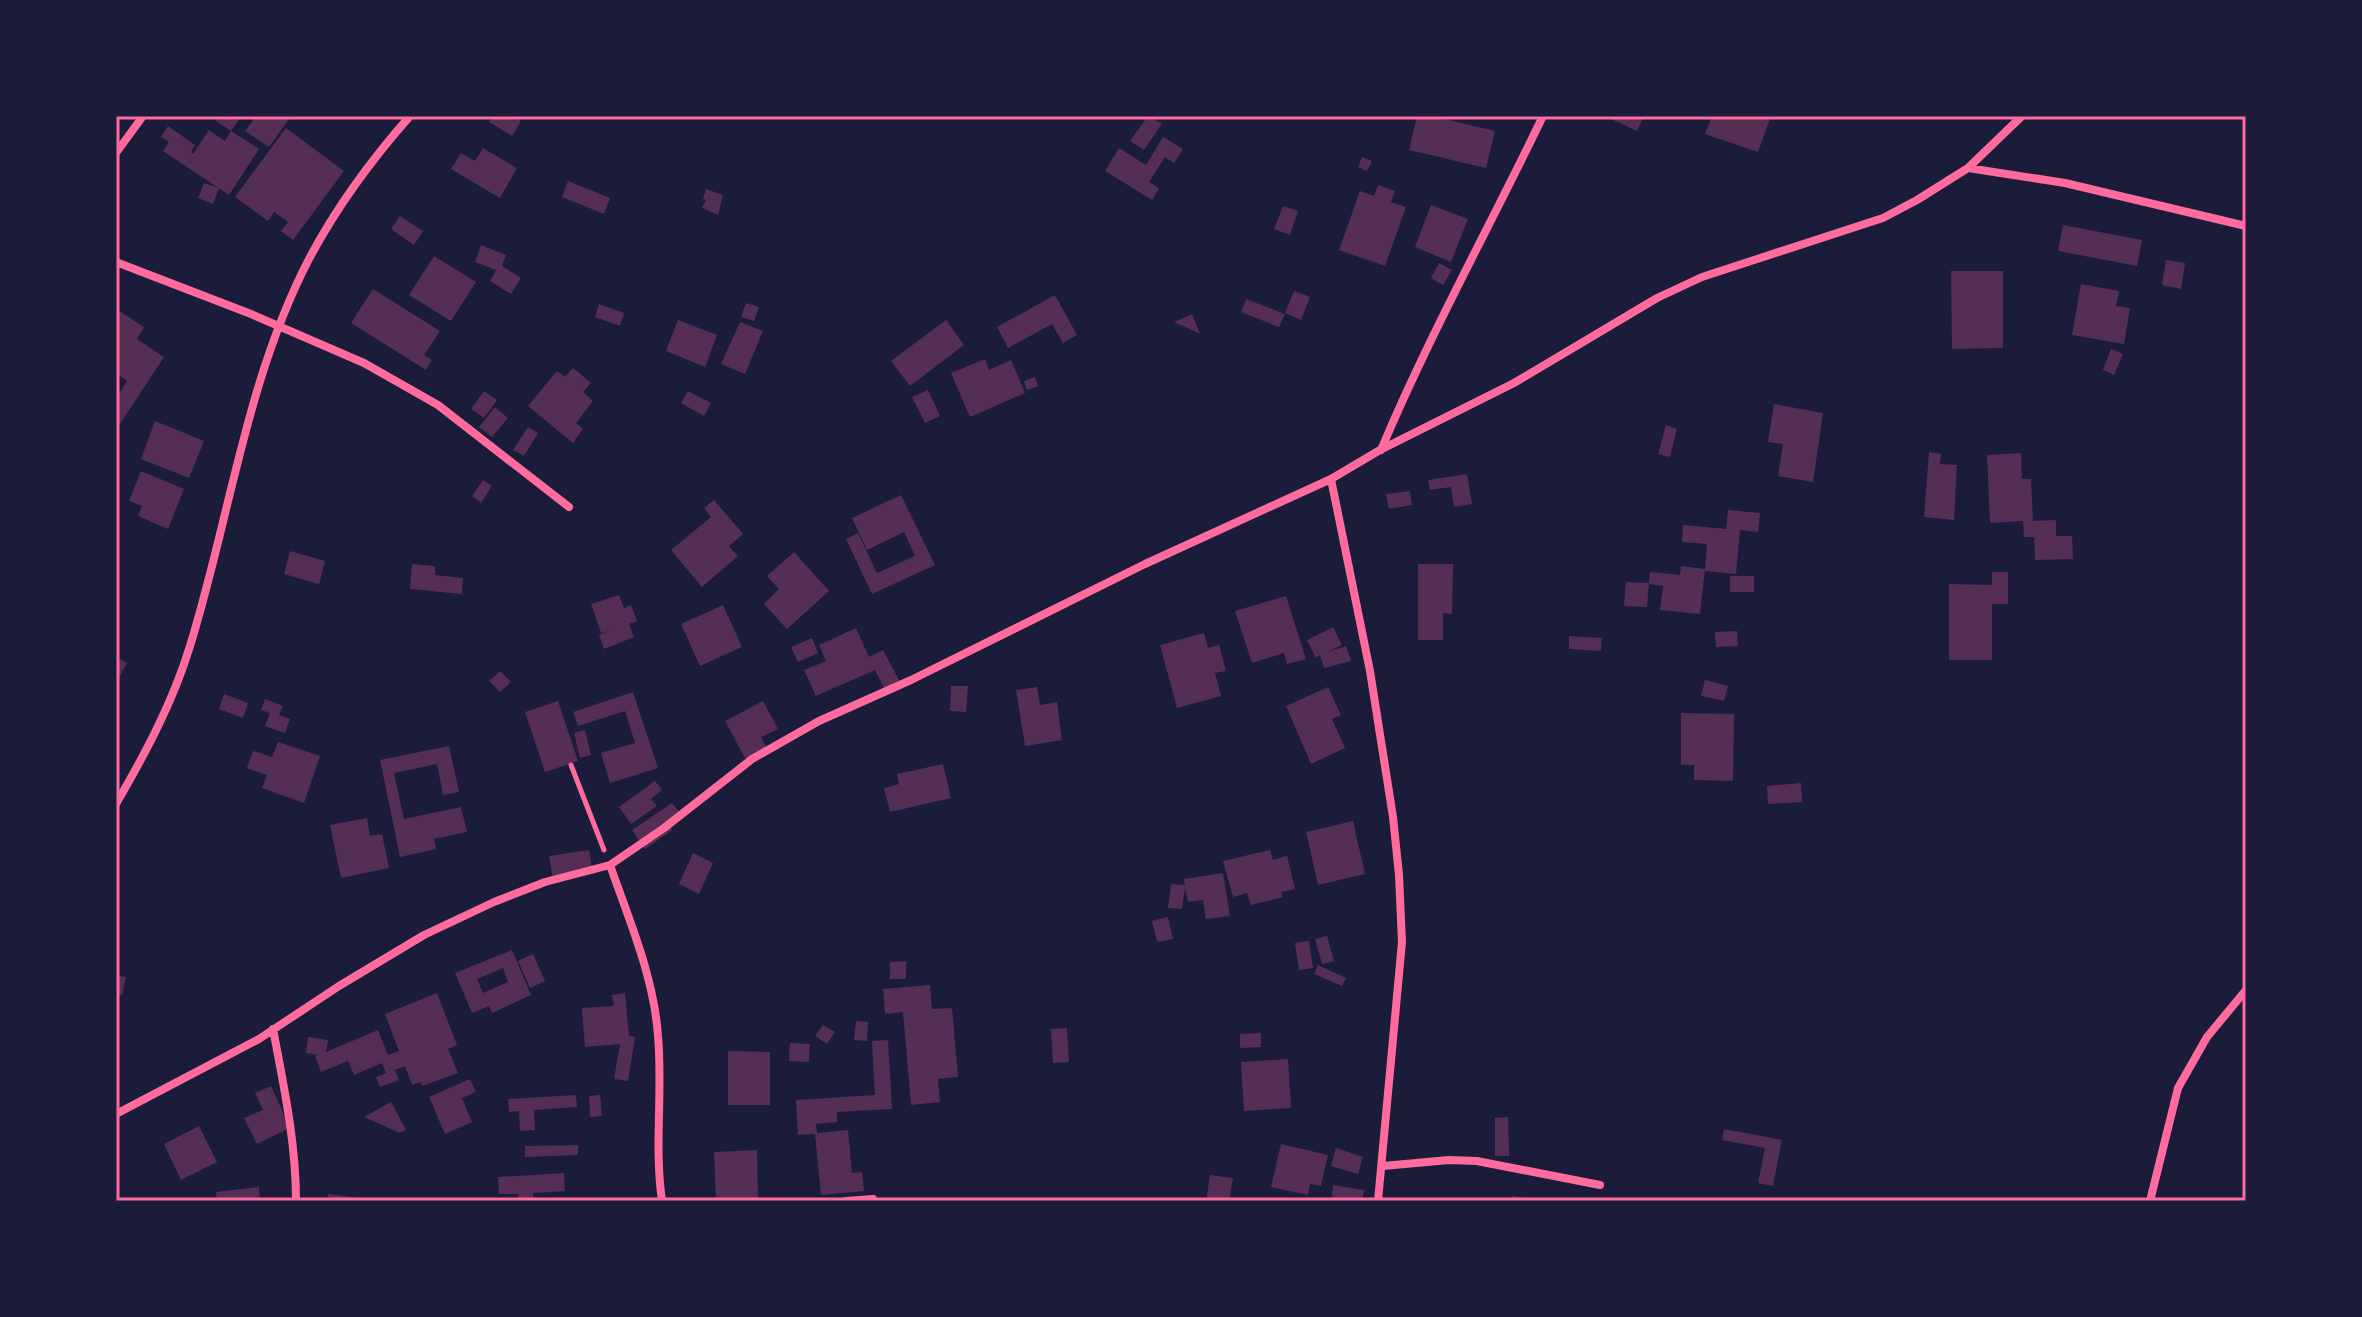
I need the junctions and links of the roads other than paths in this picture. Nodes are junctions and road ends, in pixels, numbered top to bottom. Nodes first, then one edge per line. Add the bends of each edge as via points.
1 (143, 116) edge
2 (1543, 116) edge
3 (2022, 116) edge
4 (409, 117) edge
5 (116, 153) edge
6 (1968, 168) junction
7 (2246, 226) edge
8 (116, 262) edge
9 (280, 327) junction
10 (1380, 450) junction
11 (1331, 479) junction
12 (569, 507) dead end
13 (116, 804) edge
14 (610, 865) junction
15 (2246, 990) edge
16 (273, 1029) junction
17 (116, 1114) edge
18 (1383, 1166) junction
19 (1600, 1185) dead end
20 (873, 1199) dead end
21 (296, 1201) edge
22 (662, 1201) edge
23 (846, 1201) edge
24 (1378, 1201) edge
25 (2150, 1201) edge

1 - 5 street
2 - 10 street
3 - 6 street
4 - 9 street via 309,259
6 - 7 street via 2065,183
6 - 10 street via 1883,218 1668,293 1514,383
8 - 9 street
9 - 12 street via 364,363 438,405
9 - 13 street via 250,414 190,648 164,715
10 - 11 street
11 - 14 street via 819,721 752,759
11 - 18 street via 1367,657 1399,875 1402,942
14 - 16 street via 532,887 424,935
14 - 22 street via 653,995
15 - 25 street via 2207,1037 2178,1088
16 - 17 street
16 - 21 street via 291,1127
18 - 19 street via 1477,1161
18 - 24 street
20 - 23 street

